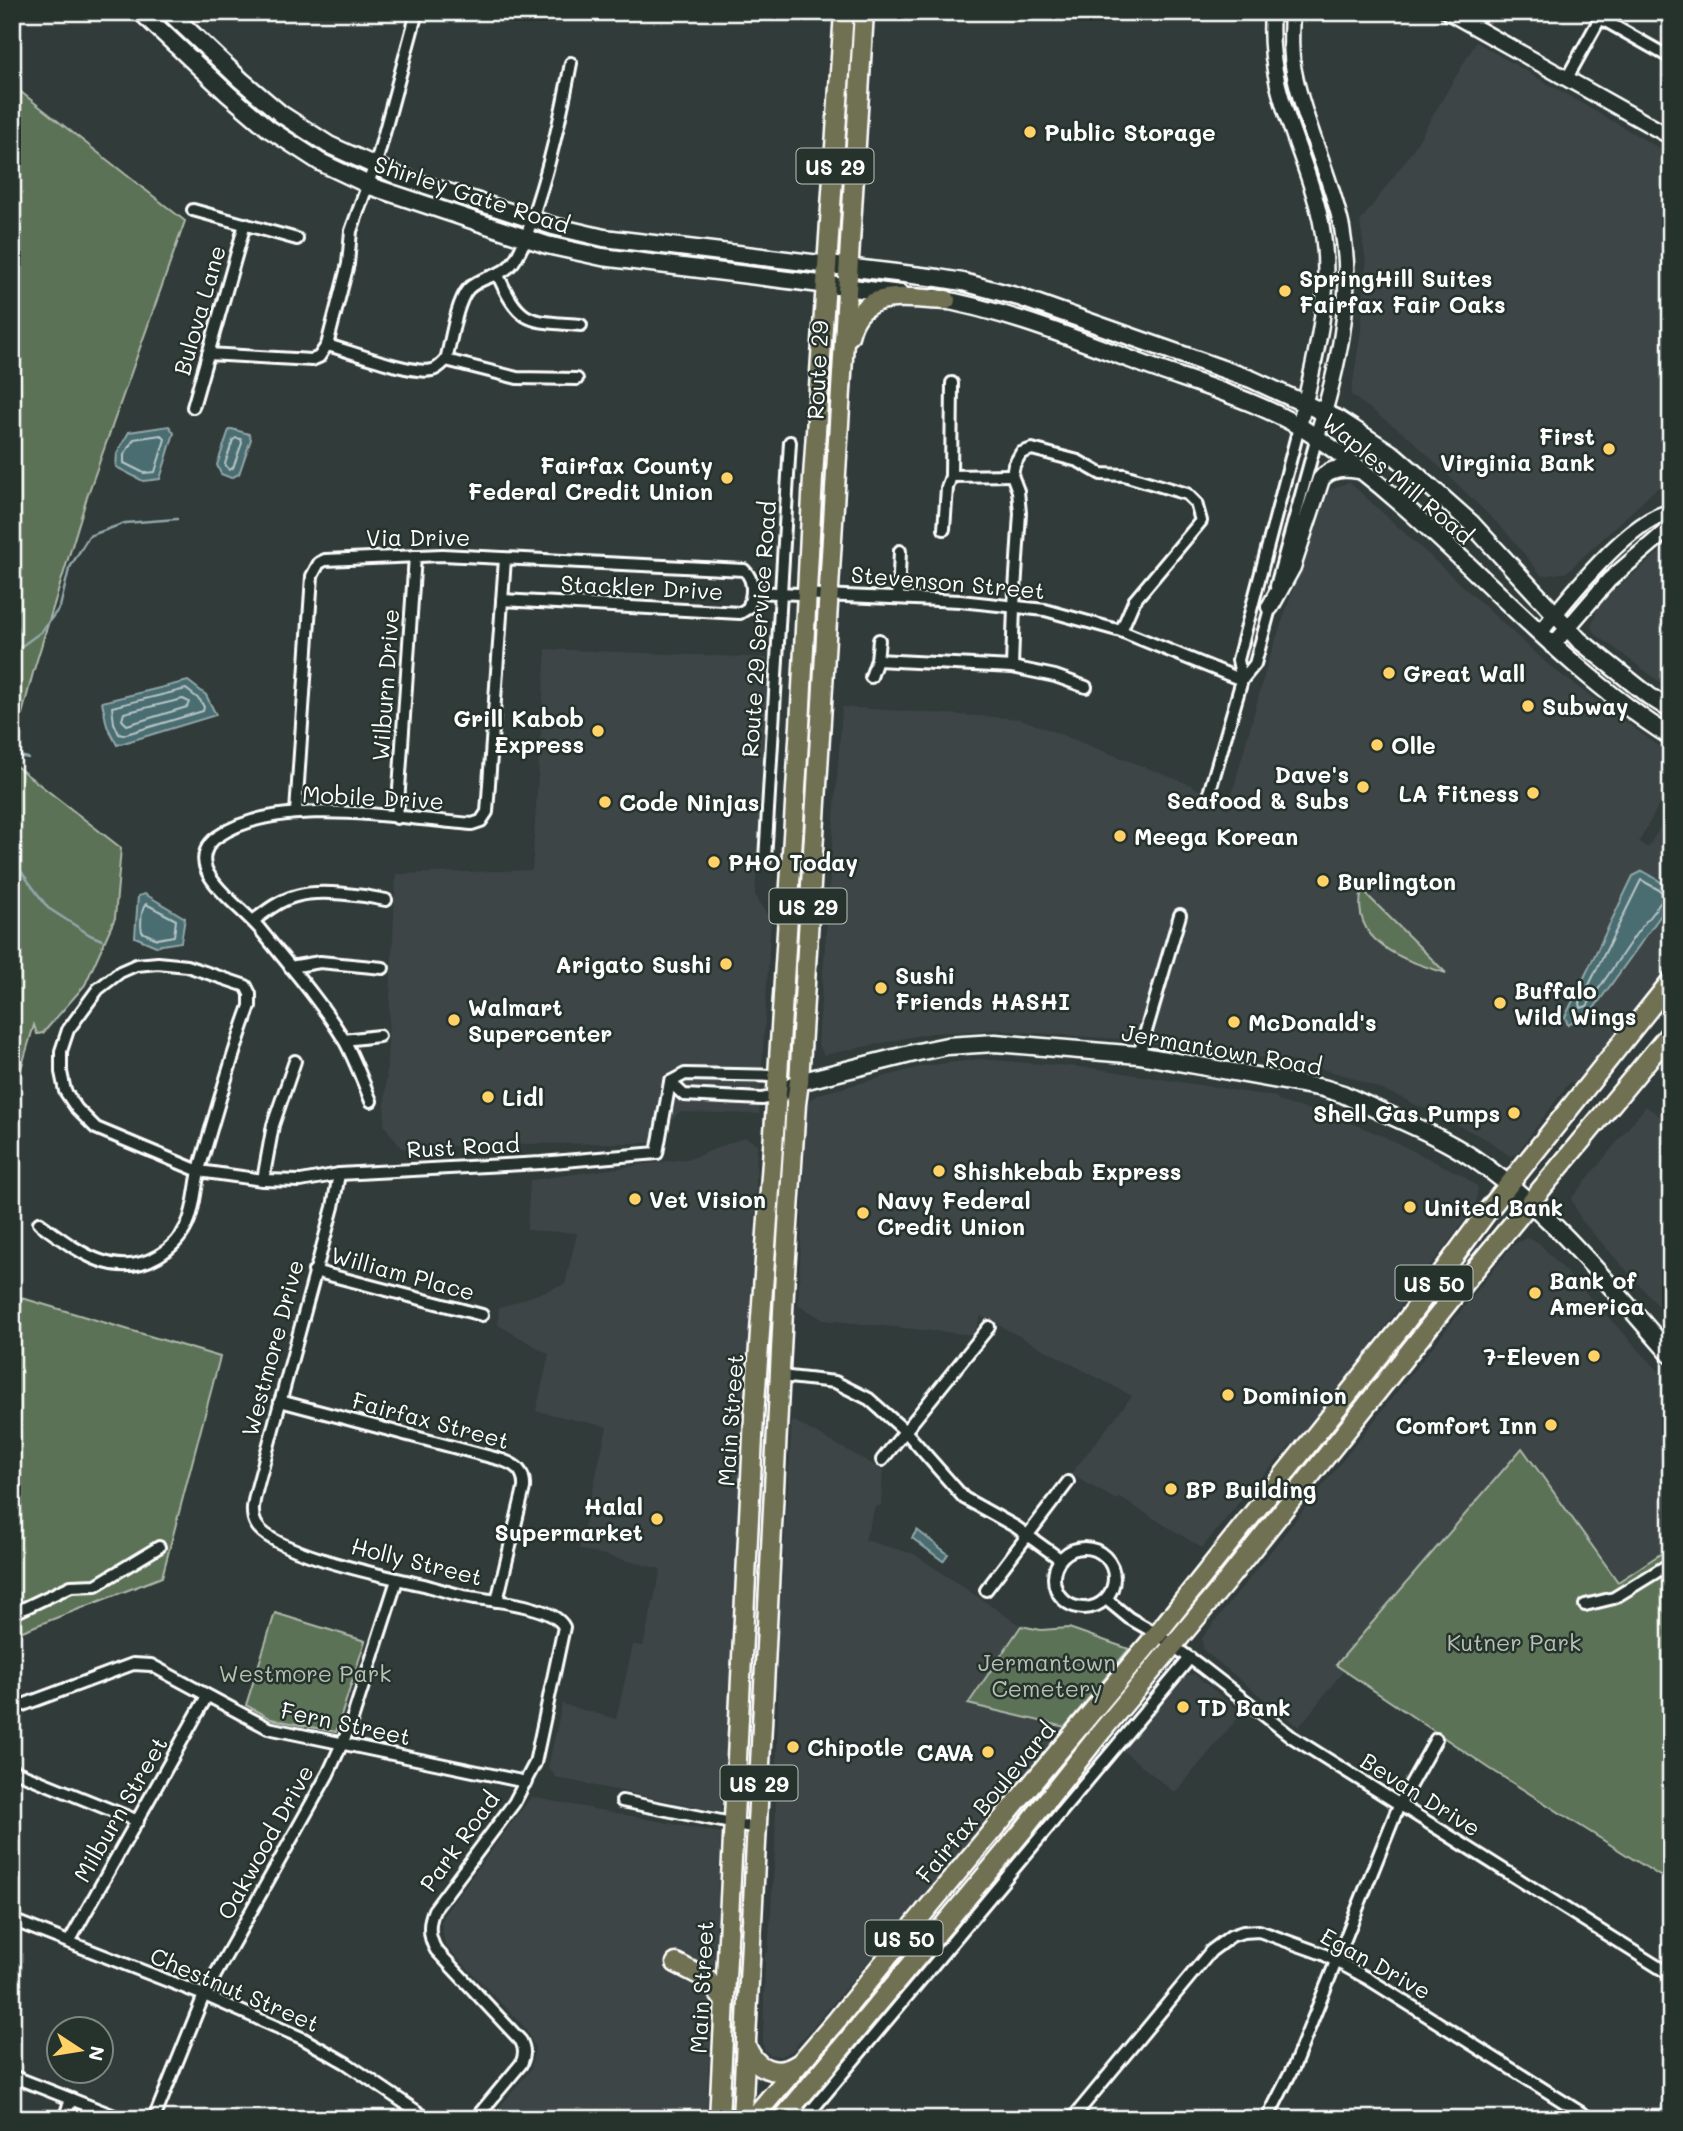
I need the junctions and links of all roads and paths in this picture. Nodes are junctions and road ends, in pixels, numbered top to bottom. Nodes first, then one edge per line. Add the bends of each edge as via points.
1 (141, 12) edge
2 (169, 12) edge
3 (417, 12) edge
4 (844, 12) edge
5 (864, 12) edge
6 (1272, 12) edge
7 (1292, 12) edge
8 (1448, 12) edge
9 (1602, 15) edge
10 (1671, 58) edge
11 (571, 63) dead end
12 (1567, 78) junction
13 (1671, 137) edge
14 (374, 167) junction
15 (368, 185) junction
16 (193, 210) dead end
17 (532, 219) junction
18 (245, 224) junction
19 (526, 238) junction
20 (297, 239) dead end
21 (828, 265) junction
22 (848, 268) junction
23 (498, 275) junction
24 (827, 284) junction
25 (846, 287) junction
26 (946, 300) junction
27 (582, 325) dead end
28 (327, 345) junction
29 (208, 354) junction
30 (446, 360) junction
31 (577, 379) dead end
32 (841, 380) junction
33 (952, 383) dead end
34 (1305, 402) junction
35 (193, 407) dead end
36 (1325, 411) junction
37 (1299, 427) junction
38 (1317, 437) junction
39 (790, 442) dead end
40 (1360, 471) junction
41 (1012, 475) junction
42 (951, 476) junction
43 (1671, 512) edge
44 (1671, 523) edge
45 (943, 529) dead end
46 (900, 551) dead end
47 (415, 556) junction
48 (505, 559) junction
49 (752, 592) junction
50 (781, 594) junction
51 (807, 594) junction
52 (828, 594) junction
53 (898, 598) junction
54 (502, 600) junction
55 (1014, 606) junction
56 (1270, 607) junction
57 (1555, 614) junction
58 (1566, 627) junction
59 (1121, 631) junction
60 (1540, 633) junction
61 (879, 640) dead end
62 (1552, 646) junction
63 (877, 660) junction
64 (1012, 667) junction
65 (871, 677) dead end
66 (1242, 680) junction
67 (1086, 687) dead end
68 (1671, 710) edge
69 (800, 725) joint
70 (819, 731) joint
71 (1671, 737) edge
72 (1210, 790) dead end
73 (296, 812) junction
74 (397, 818) junction
75 (765, 860) dead end
76 (386, 900) dead end
77 (1180, 915) dead end
78 (253, 921) junction
79 (290, 967) junction
80 (383, 968) dead end
81 (1671, 981) edge
82 (1671, 1032) edge
83 (379, 1036) dead end
84 (344, 1040) junction
85 (1139, 1055) junction
86 (295, 1060) dead end
87 (778, 1076) junction
88 (670, 1082) junction
89 (799, 1082) junction
90 (776, 1096) junction
91 (371, 1101) dead end
92 (199, 1171) junction
93 (339, 1174) junction
94 (263, 1180) junction
95 (1509, 1185) junction
96 (1530, 1202) junction
97 (39, 1223) dead end
98 (314, 1271) junction
99 (1419, 1303) junction
100 (482, 1315) dead end
101 (1433, 1321) junction
102 (989, 1327) dead end
103 (1671, 1355) edge
104 (780, 1376) junction
105 (280, 1401) junction
106 (1320, 1428) junction
107 (905, 1431) junction
108 (1335, 1446) junction
109 (882, 1460) dead end
110 (1068, 1482) dead end
111 (260, 1531) joint
112 (1028, 1535) junction
113 (159, 1547) dead end
114 (1060, 1559) junction
115 (1671, 1563) edge
116 (397, 1580) junction
117 (986, 1590) dead end
118 (1106, 1599) junction
119 (497, 1601) junction
120 (1585, 1605) dead end
121 (12, 1614) edge
122 (564, 1627) joint
123 (1157, 1634) junction
124 (1174, 1646) junction
125 (1190, 1658) junction
126 (207, 1696) junction
127 (12, 1709) edge
128 (1101, 1732) junction
129 (1436, 1739) dead end
130 (342, 1744) junction
131 (1117, 1745) junction
132 (12, 1770) edge
133 (526, 1782) junction
134 (622, 1801) dead end
135 (1399, 1805) junction
136 (1009, 1813) junction
137 (138, 1821) junction
138 (734, 1825) junction
139 (756, 1828) junction
140 (1032, 1834) junction
141 (12, 1920) edge
142 (69, 1942) junction
143 (1335, 1960) junction
144 (676, 1963) dead end
145 (1671, 1975) edge
146 (204, 1995) junction
147 (724, 2000) junction
148 (745, 2042) junction
149 (800, 2064) junction
150 (12, 2076) edge
151 (71, 2099) junction
152 (794, 2114) edge
153 (64, 2119) edge
154 (122, 2119) edge
155 (154, 2119) edge
156 (428, 2119) edge
157 (475, 2119) edge
158 (719, 2119) edge
159 (742, 2119) edge
160 (752, 2119) edge
161 (1072, 2119) edge
162 (1267, 2119) edge
163 (1591, 2119) edge

1 - 15 main road, Shirley Gate Road via 270,129 320,162
2 - 14 main road, Shirley Gate Road via 281,114
3 - 14 street
4 - 21 main road, Route 29 / US 29
5 - 22 main road, Route 29 / US 29
6 - 34 street via 1275,80 1318,209 1325,253 1321,330
7 - 36 street via 1294,73 1331,186 1342,229 1346,274 1344,321
8 - 12 street
9 - 10 street
9 - 12 street
11 - 17 street via 554,151
12 - 13 street
14 - 15 street
14 - 17 main road, Shirley Gate Road
15 - 19 main road, Shirley Gate Road
15 - 28 street via 351,231 348,264
16 - 18 street, Bulova Lane
17 - 19 street
17 - 21 main road, Shirley Gate Road via 633,243
18 - 20 street, Bulova Lane
18 - 29 street, Bulova Lane
19 - 23 street via 513,264
19 - 24 main road, Shirley Gate Road via 625,261
21 - 22 main road, Shirley Gate Road
21 - 24 main road, Route 29 / US 29
22 - 25 main road, Route 29 / US 29
22 - 34 main road, Waples Mill Road via 963,282 1019,297
23 - 27 street via 516,311 528,318
23 - 30 street via 467,290
24 - 25 main road, Shirley Gate Road
24 - 51 main road, Route 29 / US 29
25 - 26 main road, Waples Mill Road
25 - 32 main road, Route 29 / US 29
26 - 32 main road via 888,299 864,306 853,320
26 - 37 main road, Waples Mill Road via 1012,318 1243,399
28 - 29 street via 312,360
28 - 30 street via 419,369 431,370
29 - 35 street, Bulova Lane
30 - 31 street via 517,377
32 - 52 main road, Route 29 / US 29
33 - 42 street
34 - 36 main road, Waples Mill Road
34 - 37 street
36 - 38 street
36 - 57 main road, Waples Mill Road via 1395,456 1448,502
37 - 38 main road, Waples Mill Road
37 - 66 street via 1238,660
38 - 40 main road, Waples Mill Road
38 - 56 street
39 - 50 street, Route 29 Service Road
40 - 56 main road via 1338,469 1321,479 1292,567
40 - 60 main road, Waples Mill Road via 1436,534
41 - 42 street
41 - 55 street via 1020,513
41 - 59 street via 1021,453 1032,449 1078,461 1101,474 1124,475 1187,494 1196,503 1201,521 1134,601
42 - 45 street
43 - 57 street via 1659,514 1606,556
44 - 58 street
46 - 53 street
47 - 48 street, Via Drive
47 - 73 street, Via Drive via 331,558 314,569
47 - 74 street, Wilburn Drive
48 - 49 street, Via Drive via 744,570
48 - 54 street, Mobile Drive
49 - 50 street, Stackler Drive
49 - 54 street, Stackler Drive via 748,608 740,613
50 - 51 street, Stackler Drive
50 - 75 street, Route 29 Service Road
51 - 52 street, Stevenson Street
51 - 69 main road, Route 29 / US 29
52 - 53 street, Stevenson Street
52 - 70 main road, Route 29 / US 29
53 - 55 street, Stevenson Street
54 - 74 street, Mobile Drive via 485,817 472,824
55 - 59 street, Stevenson Street
55 - 64 street
56 - 66 street via 1255,664
57 - 58 main road, Waples Mill Road
57 - 60 street
58 - 62 street
58 - 68 main road, Waples Mill Road
59 - 66 street, Stevenson Street
60 - 62 main road, Waples Mill Road
61 - 63 street
62 - 71 main road, Waples Mill Road
63 - 64 street
63 - 65 street
64 - 67 street
66 - 72 street
69 - 87 main road, Main Street / US 29
70 - 89 main road, Main Street / US 29
73 - 74 street, Mobile Drive
73 - 78 street, Mobile Drive via 236,826 212,840 206,850 204,863 209,875
76 - 78 street via 304,894
77 - 85 street
78 - 79 street, Mobile Drive
79 - 80 street via 320,962
79 - 84 street, Mobile Drive
81 - 95 main road, Fairfax Boulevard / US 50
82 - 96 main road, Fairfax Boulevard / US 50
83 - 84 street
84 - 91 street, Mobile Drive
85 - 89 main road, Jermantown Road via 970,1044
85 - 95 main road, Jermantown Road via 1343,1094 1461,1150
86 - 94 street via 273,1125
87 - 88 street via 685,1074
87 - 89 main road
87 - 90 main road, Main Street / US 29
88 - 90 street via 684,1095
88 - 93 street, Rust Road via 657,1153
89 - 90 main road, Jermantown Road
89 - 104 main road, Main Street / US 29
90 - 138 main road, Main Street / US 29 via 754,1417
92 - 92 street via 96,1128 65,1091 61,1051 68,1030 98,989 136,965 187,966 246,986 250,994
92 - 94 street, Rust Road
92 - 97 street via 183,1233 164,1252 143,1263 120,1266 97,1261
93 - 94 street, Rust Road via 301,1181
93 - 98 street, Westmore Drive
95 - 96 main road, Jermantown Road
95 - 99 main road, Fairfax Boulevard / US 50
96 - 101 main road, Fairfax Boulevard / US 50
96 - 103 main road, Jermantown Road
98 - 100 street, William Place
98 - 105 street, Westmore Drive
99 - 101 main road
99 - 106 main road, Fairfax Boulevard / US 50
101 - 108 main road, Fairfax Boulevard / US 50
102 - 107 street
104 - 107 street via 835,1382 869,1399
104 - 139 main road, Main Street / US 29
105 - 111 street, Westmore Drive via 253,1507
105 - 119 street, Fairfax Street via 520,1469 524,1488
106 - 108 main road
106 - 123 main road, Fairfax Boulevard / US 50
107 - 109 street
107 - 112 street via 964,1497
108 - 124 main road, Fairfax Boulevard / US 50
110 - 112 street
111 - 116 street, Holly Street via 292,1549
112 - 114 street
112 - 117 street
113 - 121 street via 96,1585 71,1586
114 - 118 street via 1054,1578 1061,1597 1078,1608
114 - 118 street via 1087,1548 1104,1555 1114,1581
115 - 120 street via 1614,1598
116 - 119 street, Holly Street
116 - 130 street, Oakwood Drive
118 - 123 street, Bevan Drive
119 - 122 street, Holly Street via 553,1615
122 - 133 street, Park Road via 538,1751
123 - 124 street, Bevan Drive
123 - 136 main road, Fairfax Boulevard / US 50
124 - 125 street, Bevan Drive
124 - 128 main road, Fairfax Boulevard / US 50
125 - 131 street
125 - 135 street, Bevan Drive via 1292,1737
126 - 127 street, Fern Street via 142,1663
126 - 130 street, Fern Street via 268,1728
126 - 137 street, Milburn Street
128 - 131 street
128 - 140 main road, Fairfax Boulevard / US 50
129 - 135 street
130 - 133 street, Fern Street
130 - 146 street, Oakwood Drive
131 - 140 street
132 - 137 street
133 - 157 street, Park Road via 431,1919 430,1940 436,1950 524,2047 522,2064
134 - 138 street
135 - 143 street
135 - 145 street, Bevan Drive
136 - 140 street
136 - 149 main road, Fairfax Boulevard / US 50
137 - 142 street, Milburn Street
138 - 139 street
138 - 147 main road, Main Street / US 29
139 - 148 main road, Main Street / US 29
140 - 152 main road, Fairfax Boulevard / US 50
141 - 142 street, Chestnut Street
142 - 146 street, Chestnut Street
143 - 161 street, Egan Drive via 1259,1931 1220,1942
143 - 162 street via 1294,2066
143 - 163 street, Egan Drive
144 - 147 main road via 707,1979
146 - 155 street, Oakwood Drive
146 - 156 street, Chestnut Street via 302,2038
147 - 158 main road, Main Street / US 29
148 - 149 main road via 755,2062 769,2070 783,2071
148 - 159 main road, Main Street / US 29
149 - 160 main road, Fairfax Boulevard / US 50
150 - 151 street
151 - 153 street
151 - 154 street

